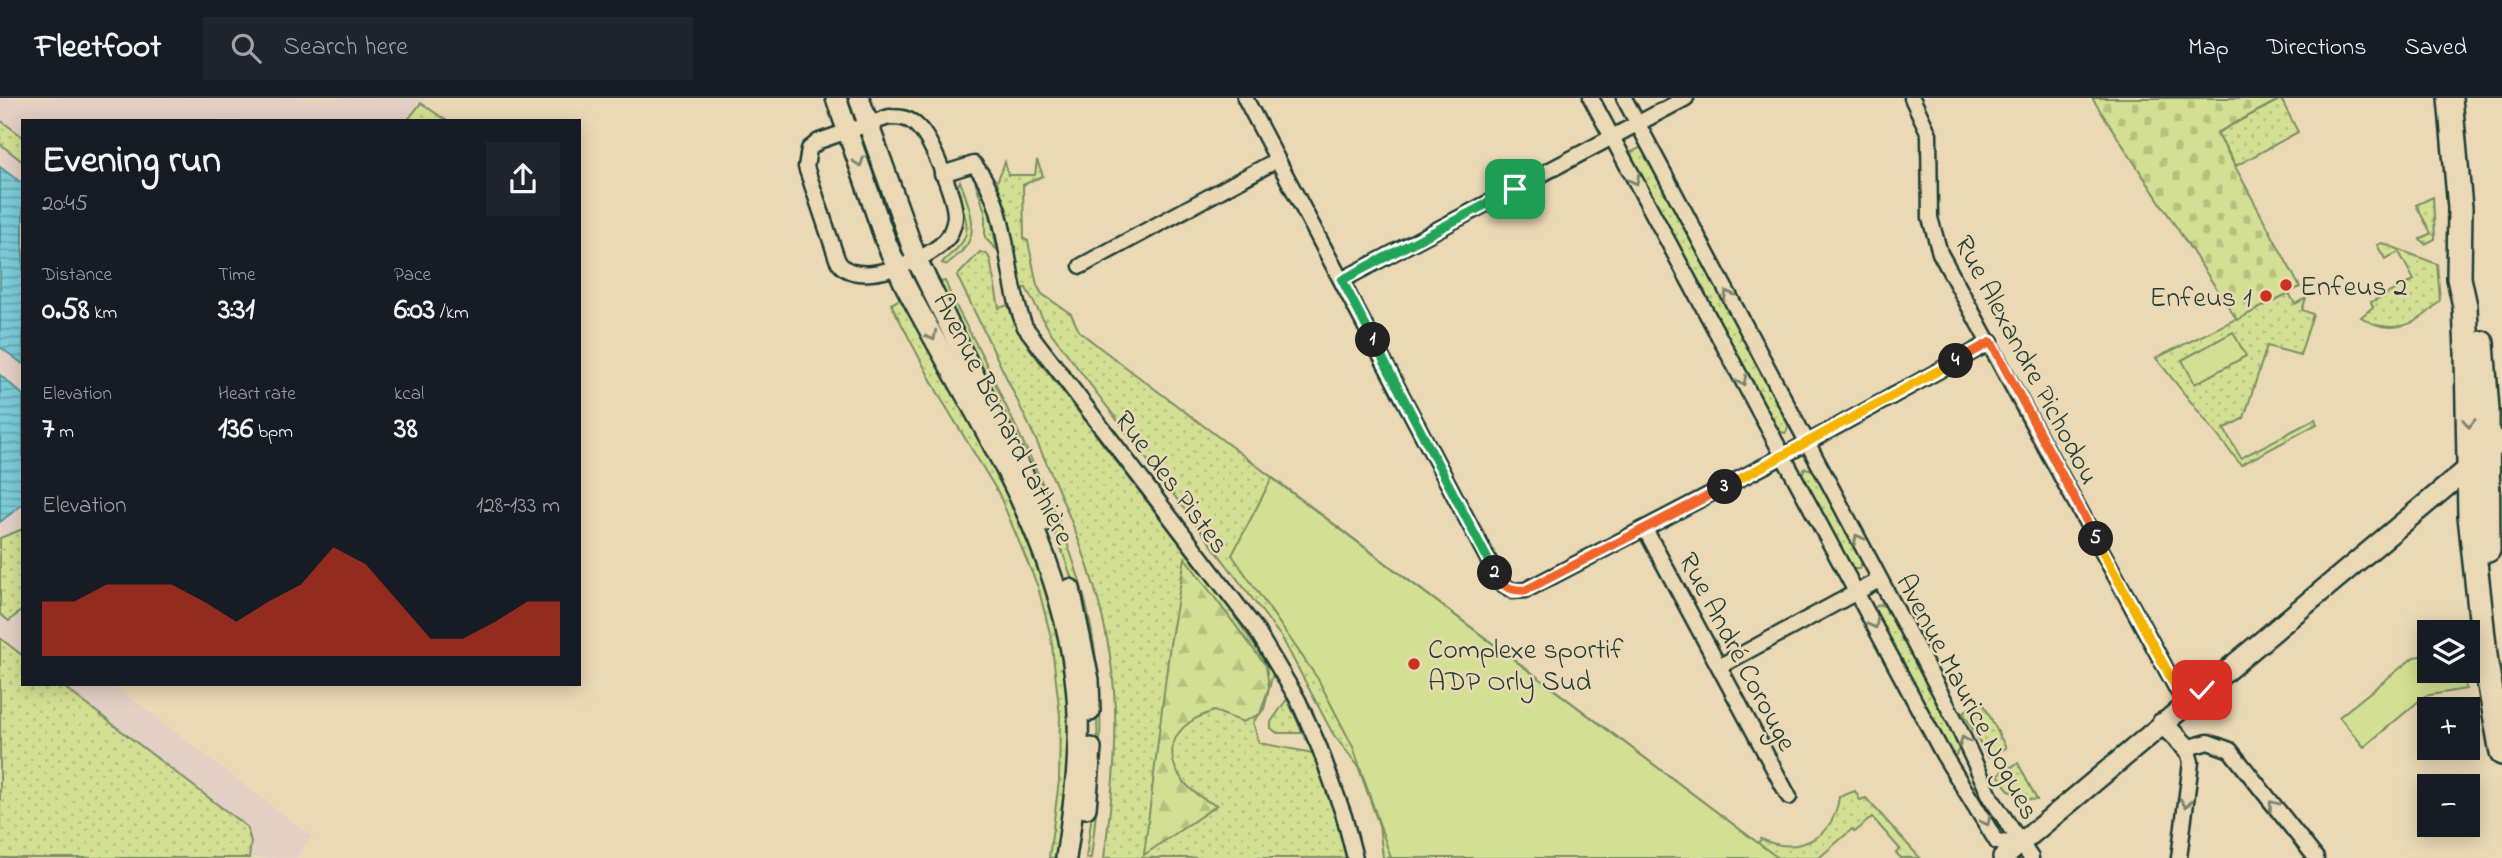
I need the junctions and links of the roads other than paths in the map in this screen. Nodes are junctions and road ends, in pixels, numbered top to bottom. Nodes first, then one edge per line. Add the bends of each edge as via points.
1 (836, 98) edge
2 (859, 98) edge
3 (1245, 98) edge
4 (1591, 98) edge
5 (1624, 98) edge
6 (1686, 98) edge
7 (1912, 98) edge
8 (2449, 98) edge
9 (867, 123) junction
10 (1638, 124) junction
11 (848, 130) junction
12 (1612, 138) junction
13 (1277, 160) junction
14 (942, 174) junction
15 (916, 258) junction
16 (1081, 266) dead end
17 (897, 267) junction
18 (1342, 280) junction
19 (1991, 342) junction
20 (1806, 443) junction
21 (2486, 454) edge
22 (1782, 456) junction
23 (1645, 528) junction
24 (1879, 580) junction
25 (1856, 591) junction
26 (1720, 666) junction
27 (2185, 704) junction
28 (2162, 723) junction
29 (2187, 748) junction
30 (2502, 753) edge
31 (1789, 797) dead end
32 (2025, 851) edge
33 (1066, 858) edge
34 (1079, 858) edge
35 (1355, 858) edge
36 (2003, 858) edge
37 (2179, 858) edge
38 (2316, 858) edge

1 - 11 main road, Avenue Bernard Lathière
2 - 9 main road, Avenue Bernard Lathière
3 - 13 street
4 - 12 street, Avenue Maurice Nogues
5 - 10 street, Avenue Maurice Nogues
6 - 10 street
7 - 19 street, Rue Alexandre Pichodou via 1928,134 1930,218 1940,253
8 - 21 main road via 2460,208 2478,294
9 - 11 street
9 - 14 street via 889,117 912,121 926,136
9 - 15 main road, Avenue Bernard Lathière
10 - 12 street
20 -> 10 street, Avenue Maurice Nogues
11 -> 17 main road, Avenue Bernard Lathière
11 - 17 street via 812,145 805,161 837,259 842,268 854,273
12 - 18 street
12 -> 22 street, Avenue Maurice Nogues
13 - 16 street
13 - 18 street
14 - 15 street via 955,216 953,226 943,242
14 - 35 street, Rue des Pistes via 974,164 981,173 997,207 1014,299 1025,327 1255,628 1298,700 1320,749
15 - 17 street
15 - 34 main road, Avenue Bernard Lathière via 1045,520 1078,617 1089,680 1091,738
17 -> 33 main road, Avenue Bernard Lathière via 1035,527 1053,575 1069,635 1078,717 1076,784
18 - 23 street via 1501,584 1513,591 1526,590
19 - 20 street
19 - 27 street, Rue Alexandre Pichodou
20 - 22 street
24 -> 20 street, Avenue Maurice Nogues
21 - 27 main road
21 - 30 main road via 2494,700
22 - 23 street
22 - 25 street, Avenue Maurice Nogues
23 - 26 street, Rue André Corouge
24 - 25 street
32 -> 24 street, Avenue Maurice Nogues via 1991,798 1956,722
25 - 26 street
25 -> 32 street, Avenue Maurice Nogues via 1943,754 1997,842
26 - 31 street, Rue André Corouge
27 - 28 main road
28 - 29 main road
28 - 32 main road
29 -> 37 street via 2191,762
38 -> 29 street via 2230,750 2208,742
32 - 36 main road

